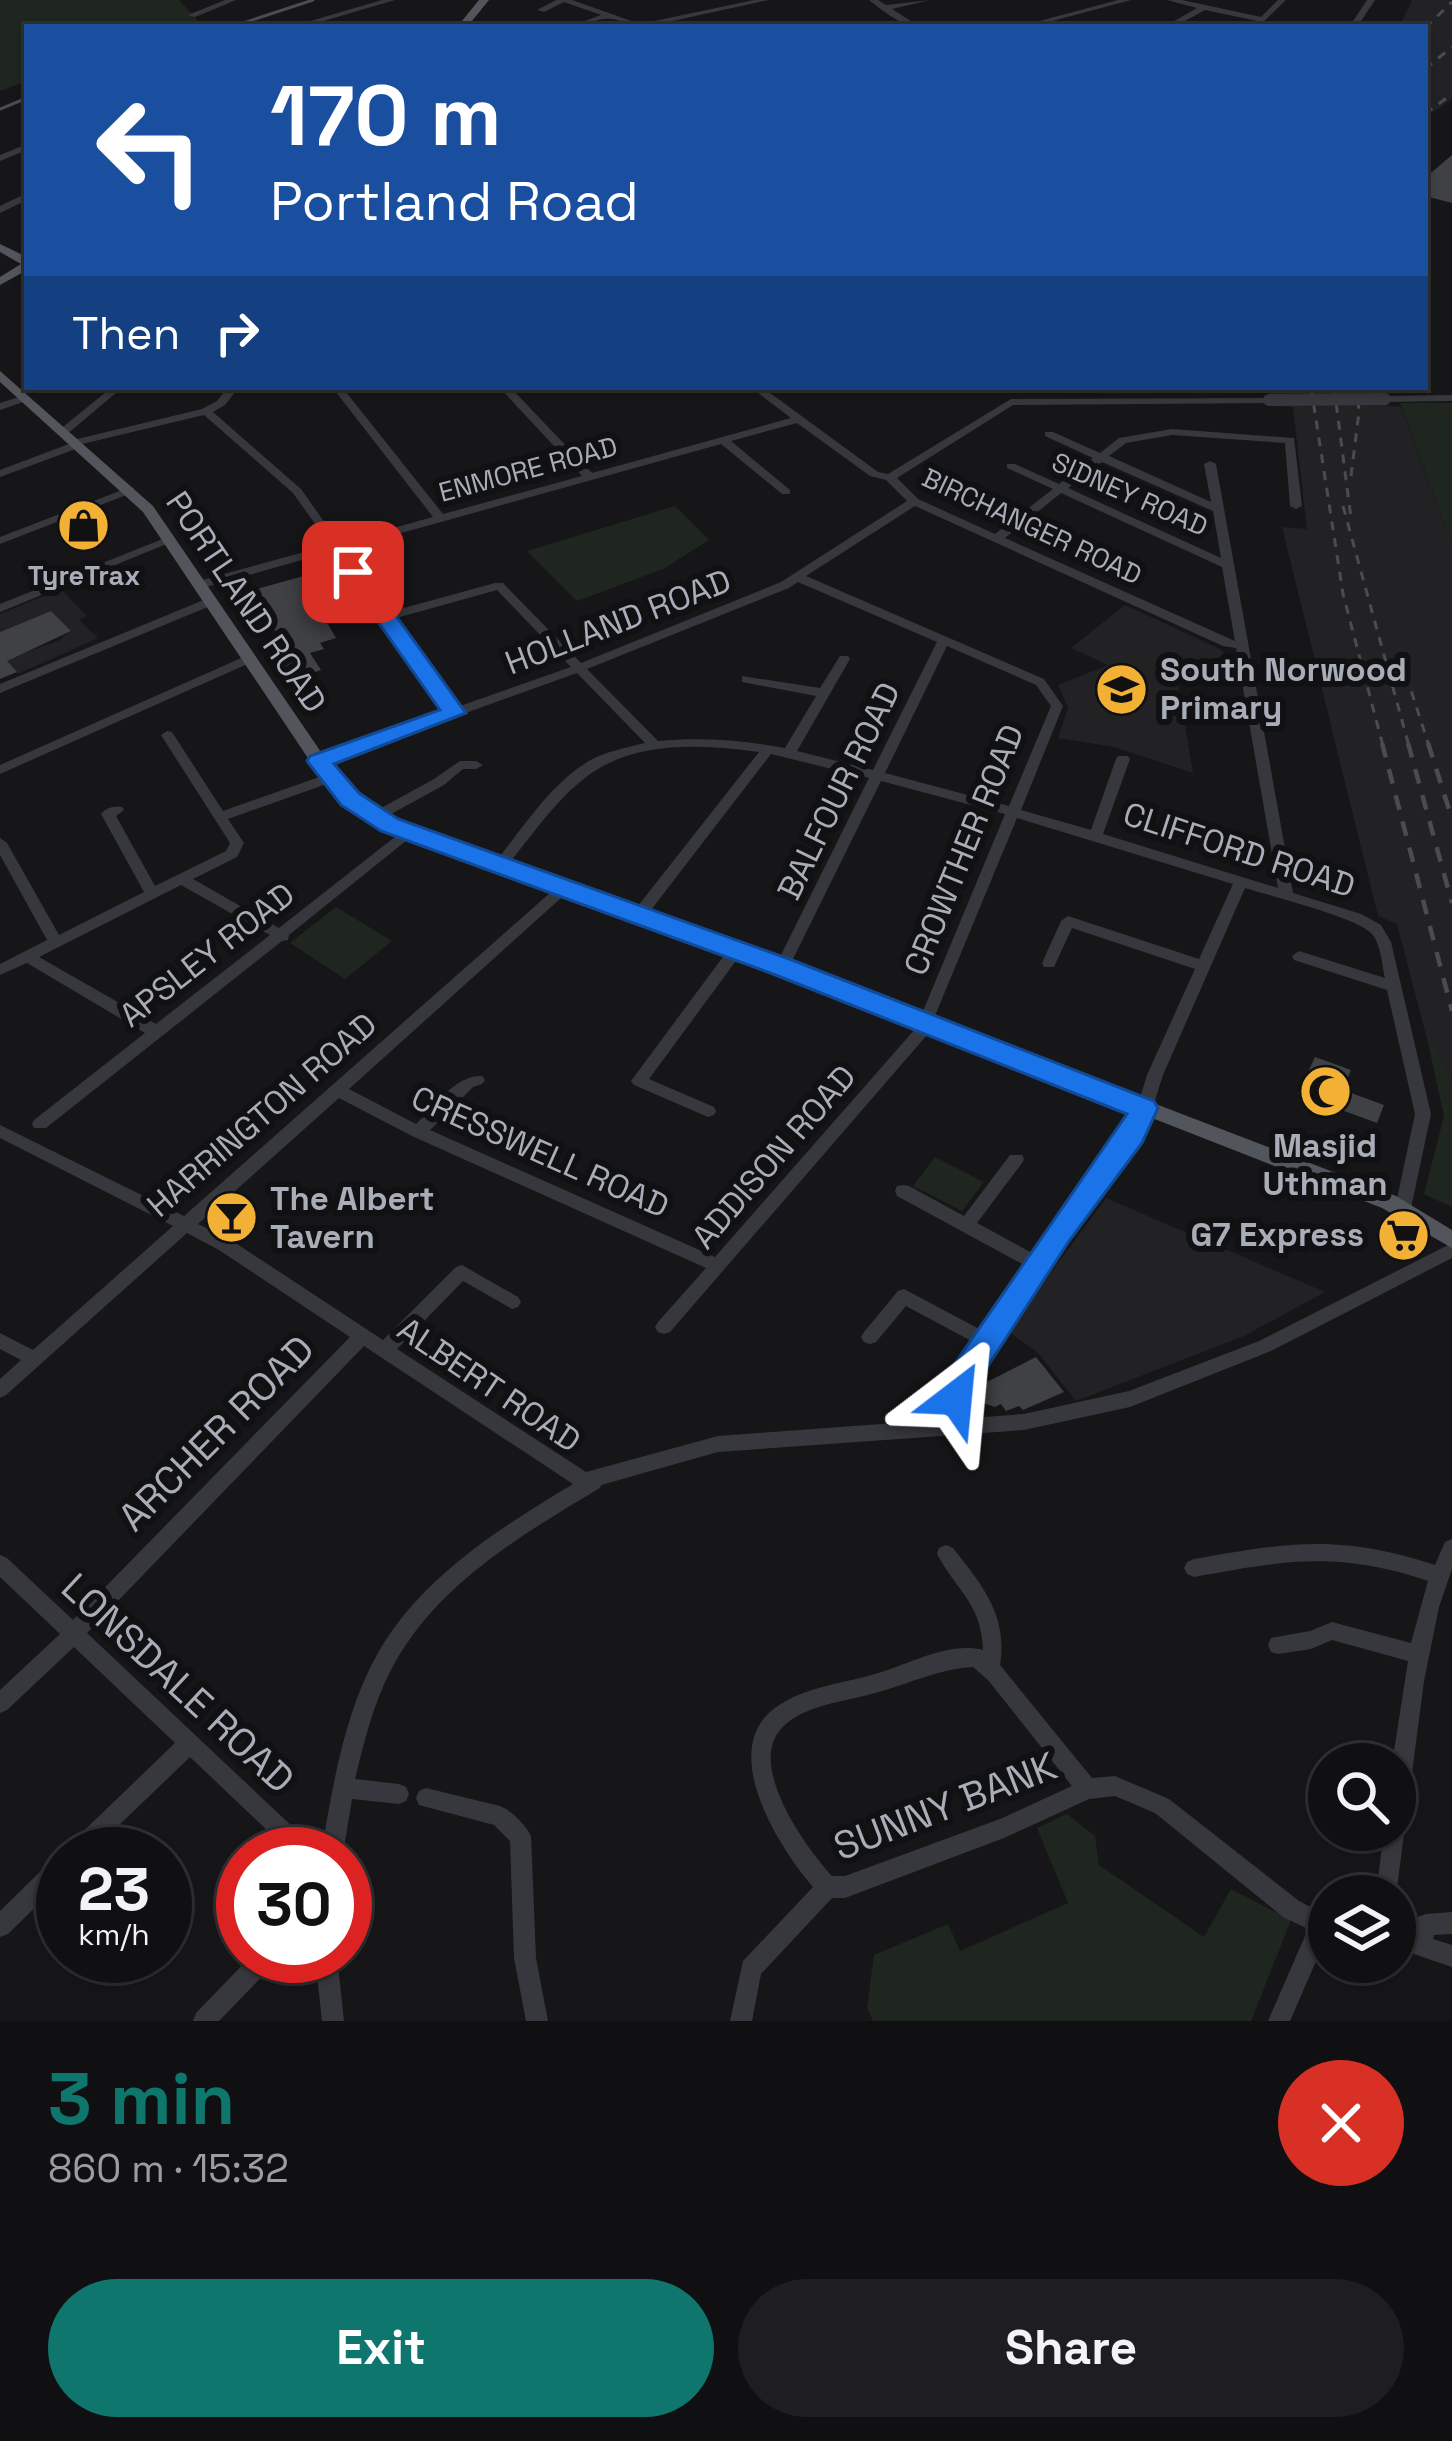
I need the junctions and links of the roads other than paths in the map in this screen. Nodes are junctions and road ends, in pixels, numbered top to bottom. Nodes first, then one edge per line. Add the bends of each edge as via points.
1 (232, 0) edge
2 (391, 0) edge
3 (484, 0) edge
4 (564, 0) edge
5 (614, 0) edge
6 (765, 0) edge
7 (873, 0) edge
8 (926, 0) edge
9 (1127, 0) edge
10 (1171, 0) edge
11 (1282, 0) edge
12 (587, 7) junction
13 (883, 8) junction
14 (1203, 8) junction
15 (542, 10) dead end
16 (192, 15) dead end
17 (610, 15) junction
18 (1260, 23) edge
19 (305, 24) edge
20 (464, 24) edge
21 (583, 24) edge
22 (634, 24) edge
23 (649, 24) edge
24 (911, 24) edge
25 (1033, 24) edge
26 (1174, 24) edge
27 (0, 375) edge
28 (115, 390) edge
29 (232, 390) edge
30 (339, 390) edge
31 (507, 390) edge
32 (759, 390) edge
33 (1114, 394) edge
34 (1452, 398) edge
35 (22, 399) junction
36 (0, 407) edge
37 (206, 411) junction
38 (800, 419) junction
39 (1049, 434) dead end
40 (71, 440) junction
41 (723, 440) junction
42 (1100, 457) junction
43 (1210, 464) dead end
44 (1011, 466) dead end
45 (0, 474) edge
46 (589, 477) junction
47 (890, 478) junction
48 (1059, 489) junction
49 (130, 490) junction
50 (786, 492) dead end
51 (914, 501) junction
52 (1296, 506) dead end
53 (1218, 508) junction
54 (440, 518) junction
55 (997, 538) junction
56 (170, 539) junction
57 (0, 541) edge
58 (335, 546) junction
59 (1229, 566) junction
60 (798, 577) junction
61 (200, 584) junction
62 (211, 602) junction
63 (0, 608) edge
64 (386, 617) junction
65 (944, 640) junction
66 (1243, 646) junction
67 (844, 659) dead end
68 (241, 663) junction
69 (579, 668) junction
70 (746, 679) dead end
71 (0, 689) edge
72 (824, 693) junction
73 (454, 713) junction
74 (167, 735) dead end
75 (656, 748) junction
76 (768, 749) junction
77 (789, 753) junction
78 (1123, 759) dead end
79 (476, 765) dead end
80 (0, 770) edge
81 (324, 770) junction
82 (876, 776) junction
83 (117, 810) dead end
84 (1012, 811) junction
85 (222, 816) junction
86 (377, 817) junction
87 (410, 832) junction
88 (1096, 835) junction
89 (0, 844) edge
90 (501, 864) junction
91 (181, 878) junction
92 (1241, 881) junction
93 (565, 887) junction
94 (152, 893) junction
95 (1286, 896) junction
96 (639, 915) junction
97 (283, 936) junction
98 (56, 943) junction
99 (736, 950) junction
100 (1299, 956) dead end
101 (30, 958) junction
102 (1048, 963) dead end
103 (1203, 965) junction
104 (782, 967) junction
105 (0, 970) edge
106 (1395, 987) junction
107 (926, 1023) junction
108 (155, 1031) junction
109 (478, 1079) dead end
110 (338, 1090) junction
111 (1144, 1108) junction
112 (708, 1111) dead end
113 (40, 1124) dead end
114 (0, 1131) edge
115 (418, 1132) junction
116 (1016, 1159) dead end
117 (903, 1191) dead end
118 (1403, 1208) junction
119 (187, 1222) junction
120 (966, 1226) junction
121 (1452, 1240) edge
122 (1452, 1250) edge
123 (719, 1265) junction
124 (1039, 1265) junction
125 (512, 1302) dead end
126 (664, 1327) dead end
127 (362, 1336) junction
128 (870, 1337) dead end
129 (0, 1340) edge
130 (988, 1342) junction
131 (384, 1350) junction
132 (34, 1359) junction
133 (960, 1382) junction
134 (0, 1390) edge
135 (995, 1424) junction
136 (927, 1429) junction
137 (596, 1480) junction
138 (1452, 1548) edge
139 (946, 1554) dead end
140 (0, 1564) edge
141 (1195, 1568) dead end
142 (1440, 1576) junction
143 (72, 1632) junction
144 (1278, 1645) dead end
145 (1421, 1655) junction
146 (990, 1666) junction
147 (0, 1703) edge
148 (191, 1742) junction
149 (1408, 1743) edge
150 (343, 1788) junction
151 (1088, 1789) junction
152 (399, 1794) dead end
153 (426, 1798) dead end
154 (102, 1827) edge
155 (279, 1827) edge
156 (336, 1827) edge
157 (827, 1887) junction
158 (36, 1891) edge
159 (1308, 1918) edge
160 (1452, 1923) edge
161 (0, 1926) edge
162 (1416, 1943) edge
163 (1420, 1946) junction
164 (1452, 1956) edge
165 (1308, 1962) edge
166 (240, 1983) edge
167 (329, 1983) edge
168 (204, 2021) edge
169 (333, 2021) edge
170 (537, 2021) edge
171 (741, 2021) edge
172 (1279, 2021) edge

1 - 16 street
2 - 19 street
3 - 20 main road
4 - 12 street
4 - 15 street
5 - 12 street
6 - 23 street
7 - 13 street
8 - 13 street
9 - 25 street
10 - 14 street
11 - 18 street
12 - 17 street
13 - 24 street
14 - 18 street
14 - 26 street
17 - 21 street
17 - 22 street
27 - 35 main road, PORTLAND ROAD
28 - 40 street
29 - 37 street
30 - 54 street
31 - 46 street
32 - 38 street, BIRCHANGER ROAD
33 - 34 street, bridge
33 - 47 street via 1004,404
35 - 36 street
35 - 40 main road, PORTLAND ROAD
37 - 40 street
37 - 58 street via 297,491
38 - 41 street, ENMORE ROAD
38 - 47 street, BIRCHANGER ROAD
39 - 42 street
40 - 45 street
40 - 49 main road, PORTLAND ROAD
41 - 46 street, ENMORE ROAD
41 - 50 street
42 - 48 street
42 - 52 street via 1148,433 1290,440
42 - 53 street
43 - 53 street
44 - 48 street, SIDNEY ROAD
46 - 54 street, ENMORE ROAD
47 - 51 street, BIRCHANGER ROAD
48 - 55 street
48 - 59 street, SIDNEY ROAD
49 - 56 main road, PORTLAND ROAD
49 - 57 street
51 - 55 street, BIRCHANGER ROAD
51 - 60 street, HOLLAND ROAD
53 - 59 street
54 - 58 street, ENMORE ROAD
55 - 66 street, BIRCHANGER ROAD
56 - 61 main road, PORTLAND ROAD
56 - 63 street
58 - 61 street, ENMORE ROAD
58 - 64 street
59 - 66 street
60 - 65 street, CROWTHER ROAD
60 - 69 street, HOLLAND ROAD
61 - 62 main road, PORTLAND ROAD
62 - 68 main road, PORTLAND ROAD
62 - 71 street
64 - 69 street via 499,586
64 - 73 street
65 - 82 street, BALFOUR ROAD
65 - 84 street, CROWTHER ROAD via 1052,693 1057,706
66 - 95 street
67 - 72 street
68 - 80 street
68 - 81 main road, PORTLAND ROAD
69 - 73 street, HOLLAND ROAD
69 - 75 street
70 - 72 street
72 - 77 street
73 - 81 street, HOLLAND ROAD
74 - 85 street
75 - 76 street, CLIFFORD ROAD via 709,742
75 - 90 street, CLIFFORD ROAD via 585,770
76 - 77 street, CLIFFORD ROAD
76 - 96 street
77 - 82 street, CLIFFORD ROAD
78 - 88 street
79 - 86 street via 460,765
81 - 85 street, HOLLAND ROAD
81 - 86 main road, PORTLAND ROAD
82 - 84 street, CLIFFORD ROAD
82 - 104 street, BALFOUR ROAD
83 - 94 street via 108,814
84 - 88 street, CLIFFORD ROAD
84 - 107 street, CROWTHER ROAD
85 - 91 street via 237,843 232,854
86 - 87 main road, PORTLAND ROAD
87 - 90 main road, PORTLAND ROAD
87 - 97 street, APSLEY ROAD
88 - 92 street, CLIFFORD ROAD
89 - 98 street
90 - 93 main road, PORTLAND ROAD
91 - 94 street
91 - 97 street
92 - 95 street, CLIFFORD ROAD
92 - 103 street
93 - 96 main road, PORTLAND ROAD
93 - 110 street, HARRINGTON ROAD
94 - 98 street
95 - 106 street, CLIFFORD ROAD via 1376,929
96 - 99 main road, PORTLAND ROAD
97 - 108 street, APSLEY ROAD
98 - 101 street
99 - 104 main road, PORTLAND ROAD
99 - 112 street via 639,1082
100 - 106 street
101 - 105 street
101 - 108 street
102 - 103 street via 1068,921
103 - 111 street
104 - 107 main road, PORTLAND ROAD
106 - 118 street, CLIFFORD ROAD via 1424,1114
107 - 111 main road, PORTLAND ROAD
107 - 123 street, ADDISON ROAD
108 - 113 street, APSLEY ROAD
109 - 115 street
110 - 115 street, CRESSWELL ROAD
110 - 119 street, HARRINGTON ROAD
111 - 118 main road, PORTLAND ROAD
111 - 124 street
114 - 119 street, ALBERT ROAD
115 - 123 street, CRESSWELL ROAD
116 - 120 street
117 - 120 street
118 - 121 main road, PORTLAND ROAD
119 - 127 street, ALBERT ROAD
119 - 132 street, HARRINGTON ROAD
120 - 124 street
122 - 135 street, ALBERT ROAD via 1164,1389 1060,1417
123 - 126 street, ADDISON ROAD
124 - 130 street
125 - 131 street via 462,1272
127 - 131 street, ALBERT ROAD
127 - 143 street, ARCHER ROAD
128 - 130 street via 904,1296
129 - 132 street
130 - 133 street
131 - 137 street, ALBERT ROAD via 574,1478
132 - 134 street, HARRINGTON ROAD
133 - 135 street via 963,1413
133 - 136 street
135 - 136 street, ALBERT ROAD
136 - 137 street, ALBERT ROAD via 718,1444
137 - 150 street via 494,1547 402,1635 367,1701
138 - 142 street
139 - 146 street via 989,1615
140 - 143 street, LONSDALE ROAD
141 - 142 street via 1333,1548
142 - 145 street
143 - 147 street, ARCHER ROAD
143 - 148 street, LONSDALE ROAD
144 - 145 street via 1332,1630
145 - 149 street
146 - 151 street, SUNNY BANK
146 - 157 street, SUNNY BANK via 972,1657 948,1662 816,1701 767,1727 760,1750 768,1793
148 - 154 street
148 - 155 street, LONSDALE ROAD
150 - 152 street
150 - 156 street
151 - 157 street, SUNNY BANK via 960,1845
151 - 159 street, SUNNY BANK via 1139,1792
153 - 170 street via 500,1816 520,1836 525,1958
157 - 171 street via 752,1969
158 - 161 street
160 - 163 street via 1426,1924
162 - 163 street
163 - 164 street
165 - 172 street
166 - 168 street
167 - 169 street

